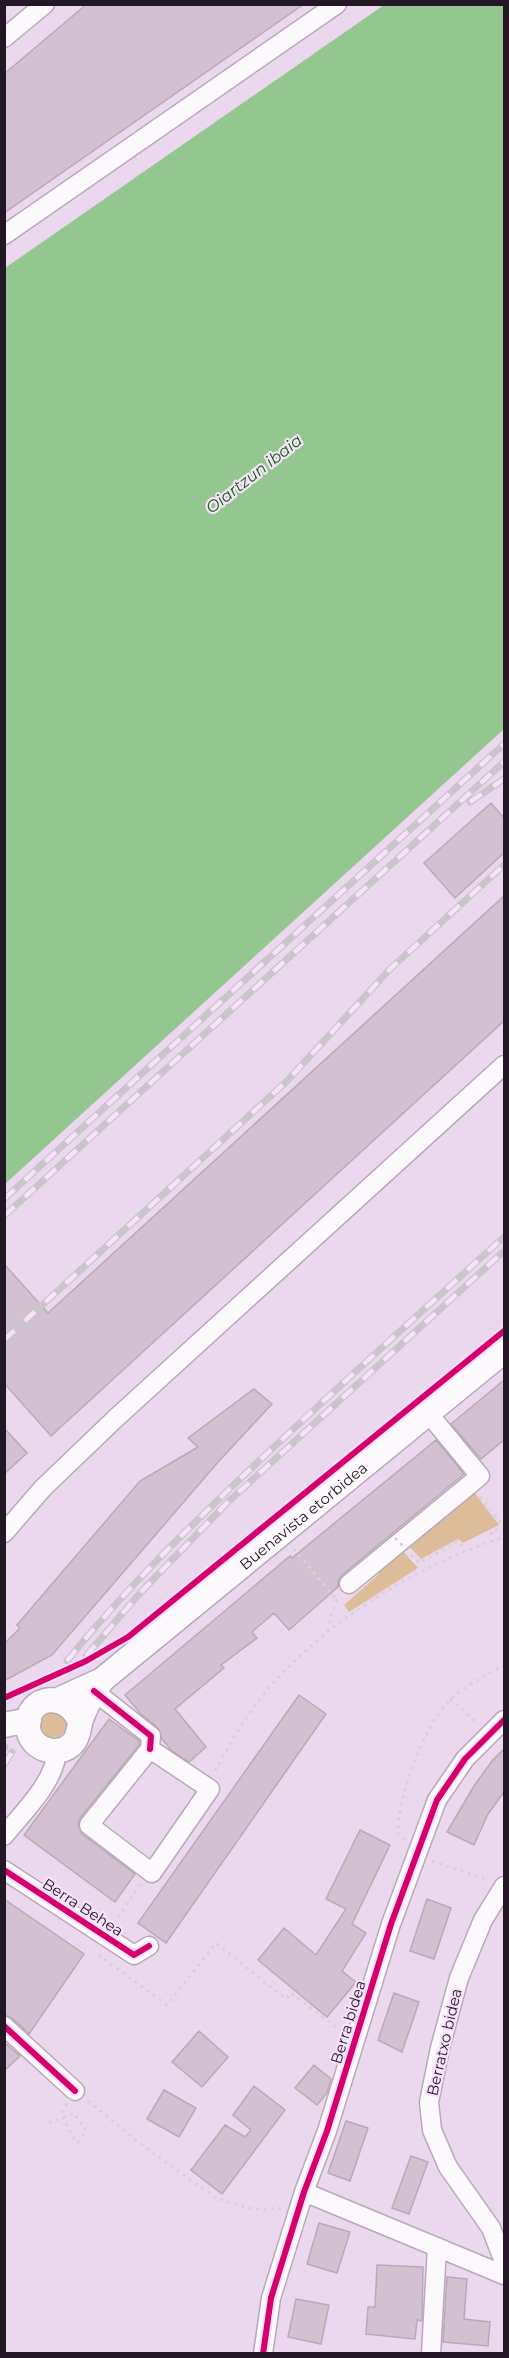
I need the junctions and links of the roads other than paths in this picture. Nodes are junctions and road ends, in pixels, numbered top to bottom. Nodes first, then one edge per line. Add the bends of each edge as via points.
1 (45, 4) edge
2 (331, 6) edge
3 (4, 38) edge
4 (4, 235) edge
5 (504, 1065) edge
6 (504, 1351) edge
7 (428, 1413) junction
8 (4, 1533) edge
9 (349, 1584) dead end
10 (98, 1685) junction
11 (58, 1700) junction
12 (29, 1720) junction
13 (504, 1720) edge
14 (80, 1722) junction
15 (4, 1725) edge
16 (150, 1749) junction
17 (57, 1751) junction
18 (4, 1836) edge
19 (4, 1870) edge
20 (499, 1884) edge
21 (149, 1946) dead end
22 (4, 2026) edge
23 (75, 2091) road end
24 (304, 2192) junction
25 (436, 2247) junction
26 (504, 2262) edge
27 (504, 2275) edge
28 (263, 2354) edge
29 (431, 2354) edge

1 - 3 street
2 - 4 street
5 - 8 street via 116,1418
6 - 7 main road, Buenavista etorbidea
7 - 9 street via 480,1476
7 - 10 main road, Buenavista etorbidea
10 - 11 main road, Buenavista etorbidea
10 - 14 main road, Buenavista etorbidea
10 - 16 street via 151,1736
11 - 12 main road, Buenavista etorbidea via 42,1702
11 - 14 main road via 72,1707
12 - 15 main road
12 - 17 main road via 33,1740 44,1749
13 - 24 street, Berra bidea via 465,1759 437,1800 391,1924 327,2131
14 - 17 main road, Buenavista etorbidea via 72,1744
16 - 16 street via 89,1825 152,1873 210,1789
17 - 18 street via 50,1777
19 - 21 street, Berra Behea via 134,1955
20 - 26 street, Berratxo bidea via 459,1978 429,2102 432,2130 448,2168 491,2228
22 - 23 street
24 - 25 street
24 - 28 street, Berra bidea via 271,2298
25 - 27 street
25 - 29 street

